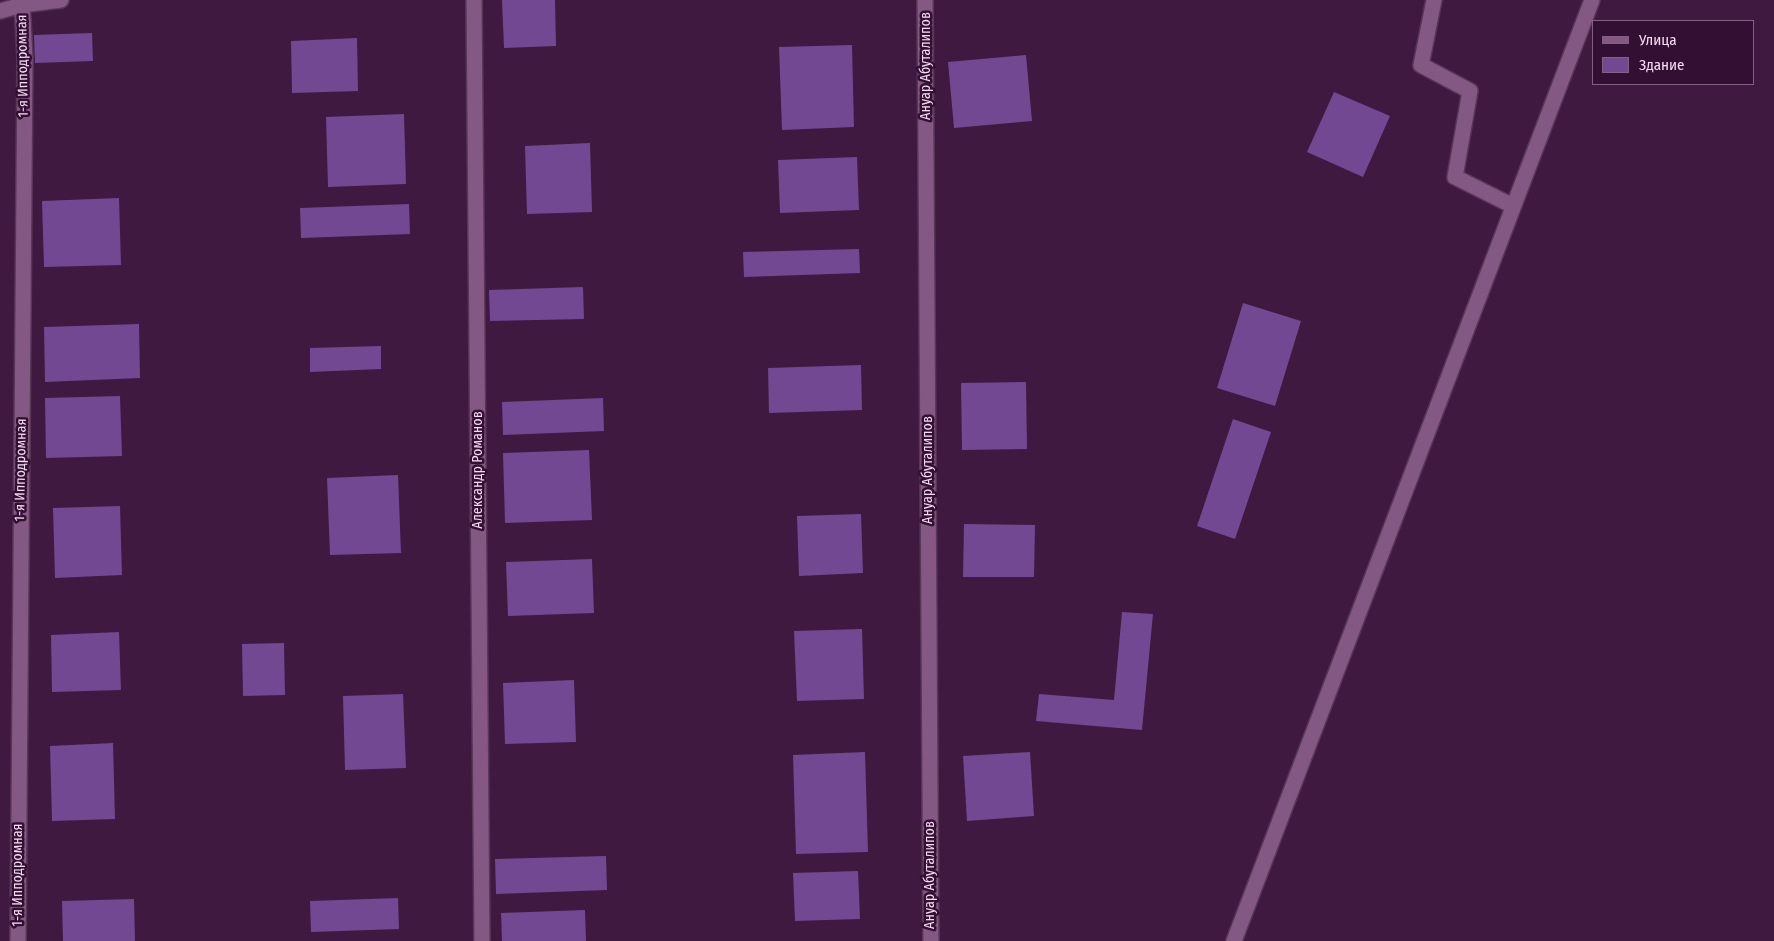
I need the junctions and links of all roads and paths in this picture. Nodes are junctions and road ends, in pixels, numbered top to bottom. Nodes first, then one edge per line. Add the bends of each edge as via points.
1 (61, 0) edge
2 (474, 0) edge
3 (925, 0) edge
4 (1434, 0) edge
5 (1592, 0) edge
6 (22, 3) edge
7 (0, 10) edge
8 (1513, 206) junction
9 (18, 941) edge
10 (482, 941) edge
11 (931, 941) edge
12 (1234, 941) edge

1 - 6 street
2 - 10 street, Александр Романов
3 - 11 street, Ануар Абуталипов
4 - 8 street via 1421,65 1470,91 1455,178
5 - 8 street
6 - 7 street
6 - 9 street, 1-я Ипподромная via 25,59
8 - 12 street

